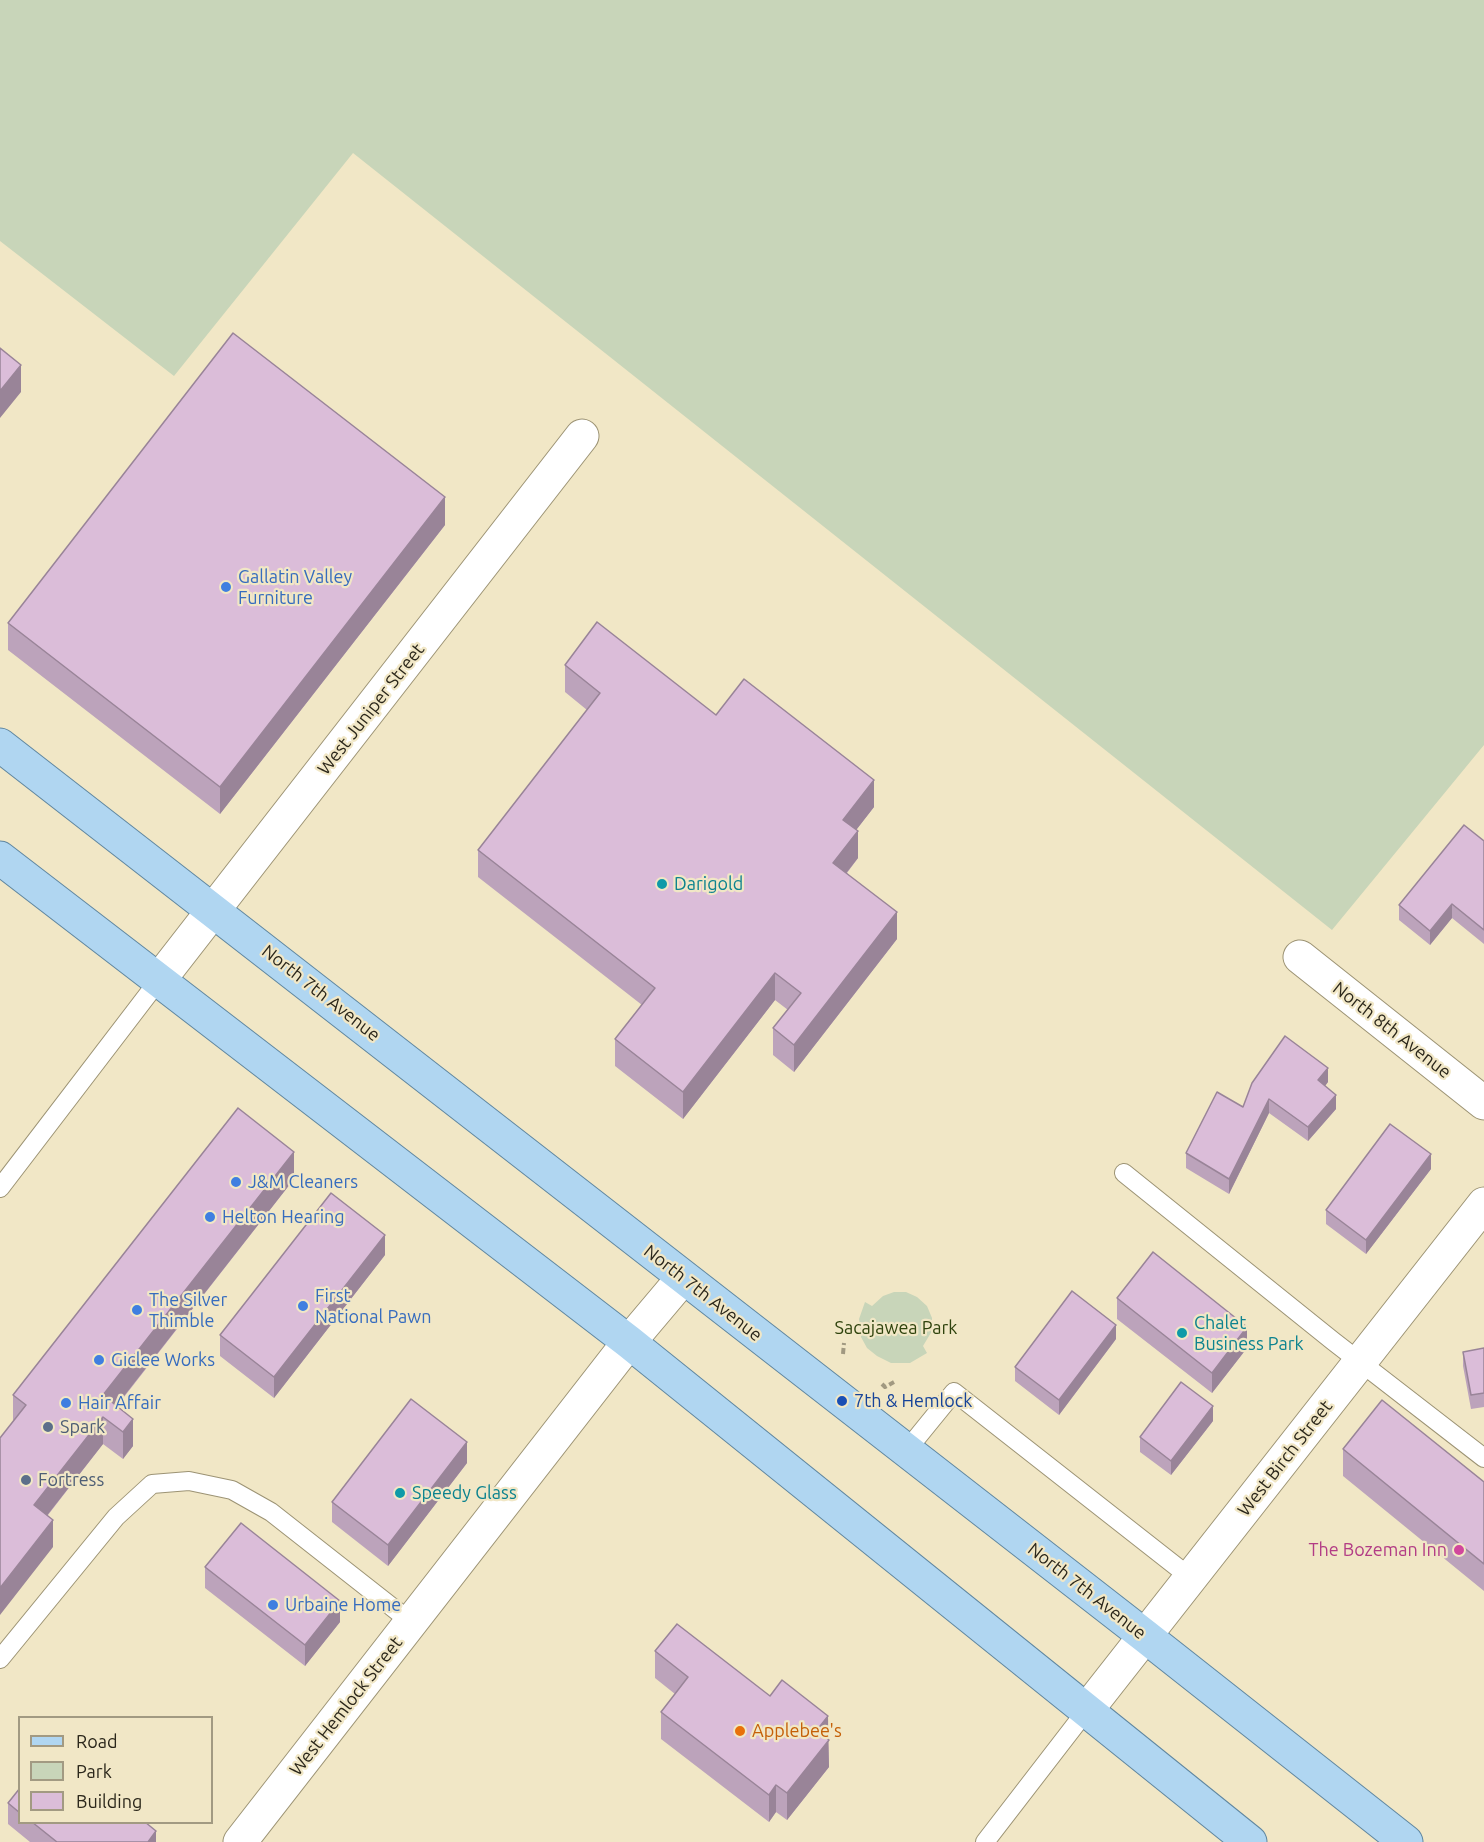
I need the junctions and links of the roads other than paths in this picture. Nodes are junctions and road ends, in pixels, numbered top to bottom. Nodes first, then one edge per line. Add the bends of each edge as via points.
1 (582, 436) dead end
2 (0, 745) edge
3 (0, 858) edge
4 (214, 910) junction
5 (1300, 957) dead end
6 (159, 980) junction
7 (1484, 1103) edge
8 (1124, 1173) dead end
9 (0, 1188) edge
10 (1484, 1204) edge
11 (683, 1278) junction
12 (629, 1342) junction
13 (1360, 1362) junction
14 (906, 1451) junction
15 (1484, 1458) edge
16 (1191, 1578) junction
17 (411, 1622) junction
18 (1145, 1636) junction
19 (0, 1659) edge
20 (1086, 1711) junction
21 (240, 1842) edge
22 (985, 1842) edge
23 (1250, 1842) edge
24 (1406, 1842) edge

1 - 4 street, West Juniper Street
2 - 4 main road, North 7th Avenue
3 - 6 main road
4 - 6 street, West Juniper Street
4 - 11 main road, North 7th Avenue
5 - 7 street, North 8th Avenue
6 - 9 lane
6 - 12 main road
8 - 13 lane
10 - 13 street, West Birch Street
11 - 12 street, West Hemlock Street
11 - 14 main road, North 7th Avenue
12 - 17 street, West Hemlock Street
12 - 20 main road
13 - 15 lane
13 - 16 street, West Birch Street
14 - 16 lane via 954,1392
14 - 18 main road, North 7th Avenue
16 - 18 street, West Birch Street
17 - 19 lane via 271,1512 232,1490 189,1481 152,1484 116,1517
17 - 21 street, West Hemlock Street
18 - 20 street, West Birch Street
18 - 24 main road, North 7th Avenue
20 - 22 lane
20 - 23 main road

